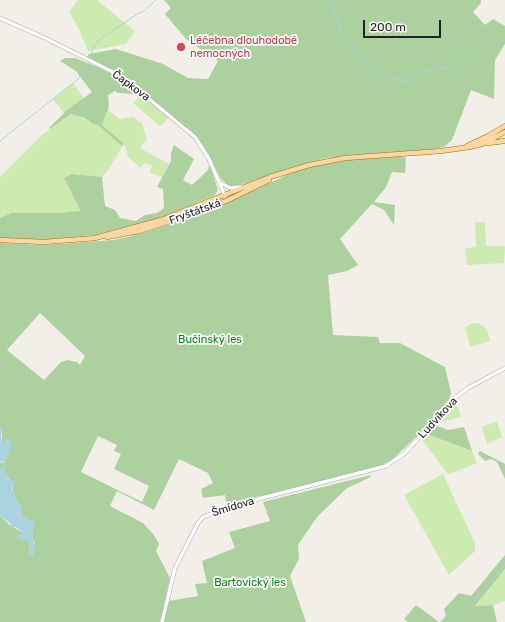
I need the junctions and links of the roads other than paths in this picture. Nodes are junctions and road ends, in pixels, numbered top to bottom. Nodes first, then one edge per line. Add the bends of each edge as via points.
1 (0, 18) edge
2 (504, 129) edge
3 (505, 141) edge
4 (482, 144) junction
5 (460, 149) junction
6 (290, 171) junction
7 (220, 183) junction
8 (250, 185) junction
9 (225, 196) junction
10 (233, 197) junction
11 (216, 204) junction
12 (95, 238) junction
13 (0, 240) edge
14 (505, 368) edge
15 (373, 471) joint
16 (162, 622) edge

1 - 7 street, Čapkova via 45,38 130,83 194,137 209,159
2 - 4 main road
2 - 5 main road
3 - 4 main road
4 - 5 main road
5 - 6 main road, Fryštátská via 327,160
6 - 8 main road, Fryštátská
6 - 10 main road, Fryštátská
7 - 8 street via 232,188
7 - 9 street, Čapkova
8 - 9 main road, Fryštátská
9 - 10 street
9 - 11 street
9 - 12 main road, Fryštátská via 155,222
10 - 11 main road, Fryštátská
11 - 12 main road, Fryštátská via 140,231
12 - 13 main road, Fryštátská via 44,242
14 - 15 street, Ludvíkova via 455,398 400,457
15 - 16 street, Šmídova via 262,498 203,517 175,568

